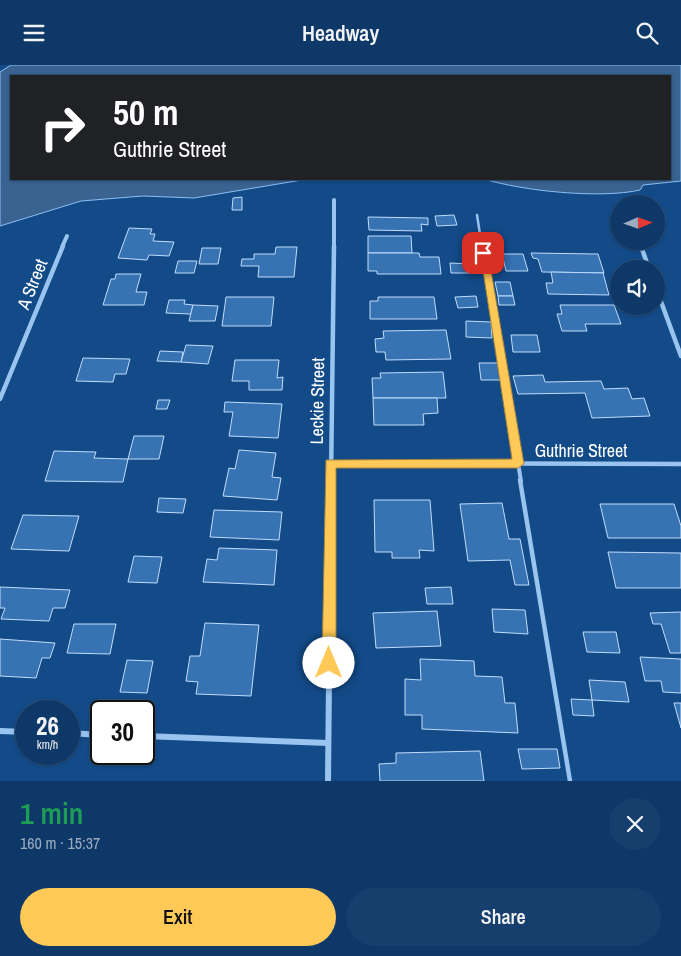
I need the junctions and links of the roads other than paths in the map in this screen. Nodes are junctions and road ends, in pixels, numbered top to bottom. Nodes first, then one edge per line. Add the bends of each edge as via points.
1 (334, 200) dead end
2 (477, 215) dead end
3 (67, 236) dead end
4 (665, 312) edge
5 (681, 356) edge
6 (0, 399) edge
7 (330, 463) junction
8 (518, 464) junction
9 (681, 464) edge
10 (0, 731) edge
11 (15, 732) edge
12 (155, 736) edge
13 (328, 743) junction
14 (328, 781) edge
15 (570, 781) edge

1 - 7 street, Leckie Street
2 - 8 lane
3 - 6 street, A Street
4 - 5 street
7 - 8 street, Guthrie Street
7 - 13 street, Leckie Street
8 - 9 street, Guthrie Street
8 - 15 lane
10 - 11 street
12 - 13 street
13 - 14 street, Leckie Street

